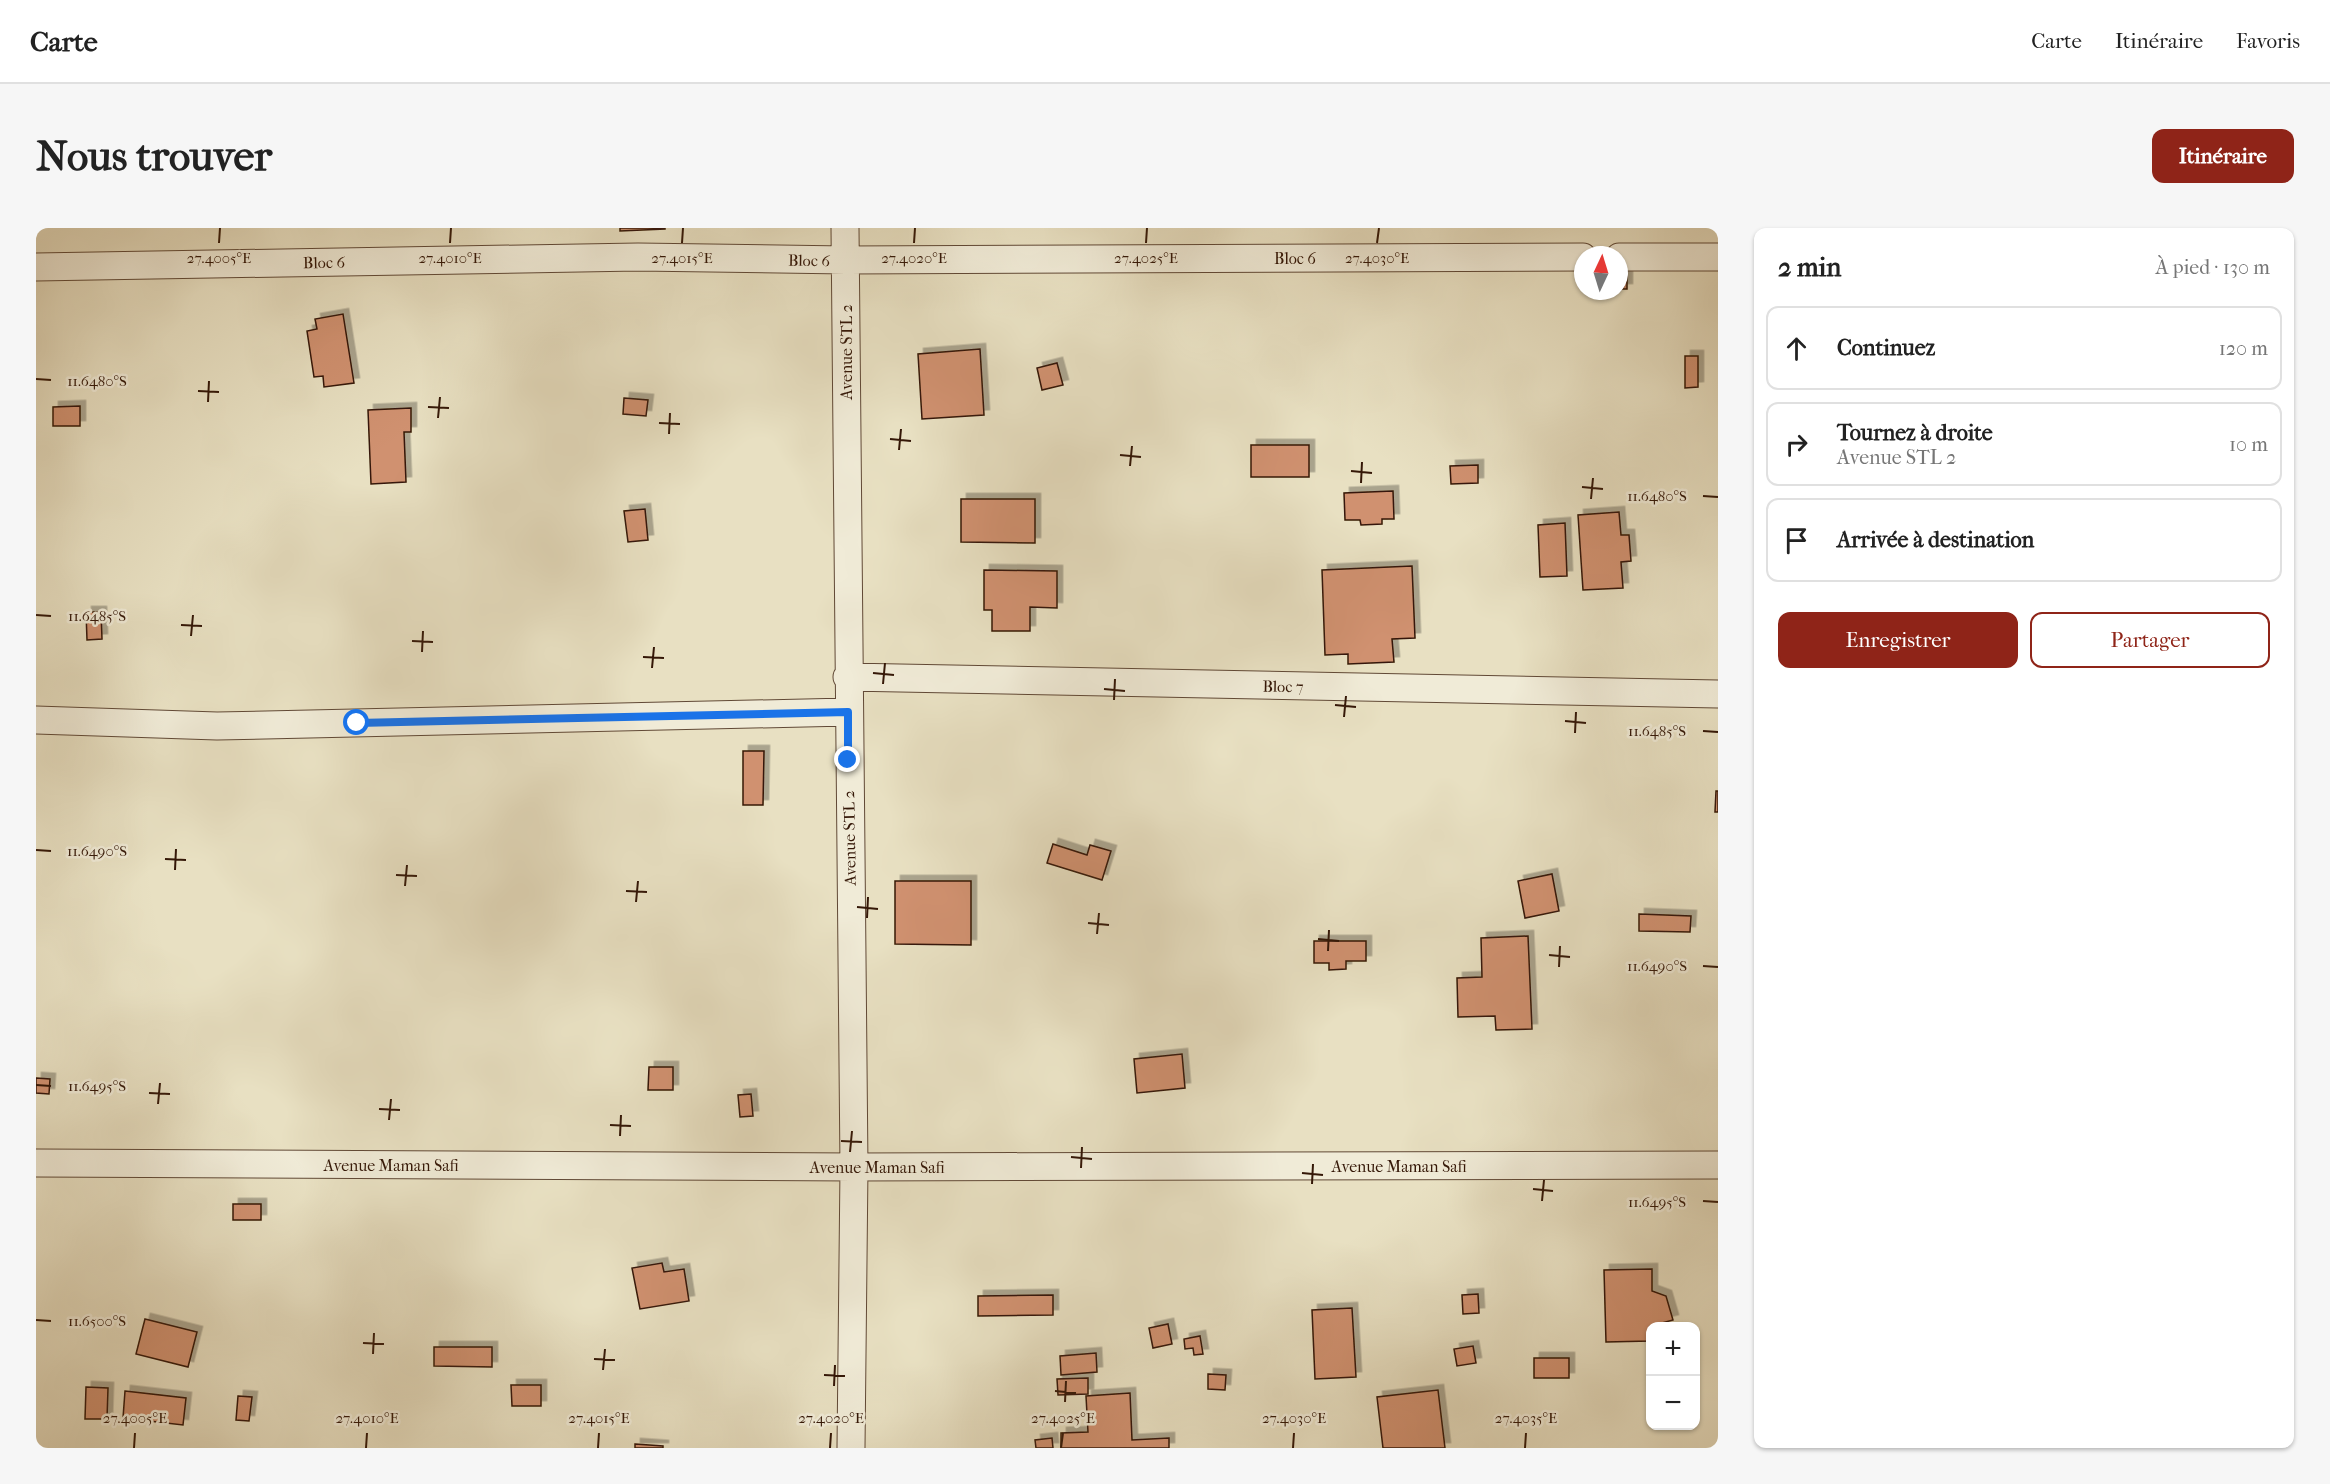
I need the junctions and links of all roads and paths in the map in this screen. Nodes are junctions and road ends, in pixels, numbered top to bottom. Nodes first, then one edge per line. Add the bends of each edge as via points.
1 (845, 228) edge
2 (1574, 257) edge
3 (1628, 257) edge
4 (1718, 257) edge
5 (846, 260) junction
6 (36, 267) edge
7 (847, 677) junction
8 (1718, 694) edge
9 (848, 712) junction
10 (36, 720) edge
11 (36, 1163) edge
12 (1718, 1165) edge
13 (854, 1167) junction
14 (851, 1448) edge

1 - 5 street, Avenue STL 2
2 - 5 street, Bloc 6
3 - 4 street
5 - 6 street, Bloc 6 via 638,257
5 - 7 street, Avenue STL 2
7 - 8 street, Bloc 7
7 - 9 street, Avenue STL 2
9 - 10 street via 217,726
9 - 13 street, Avenue STL 2
11 - 13 street, Avenue Maman Safi
12 - 13 street, Avenue Maman Safi
13 - 14 street, Avenue STL 2

